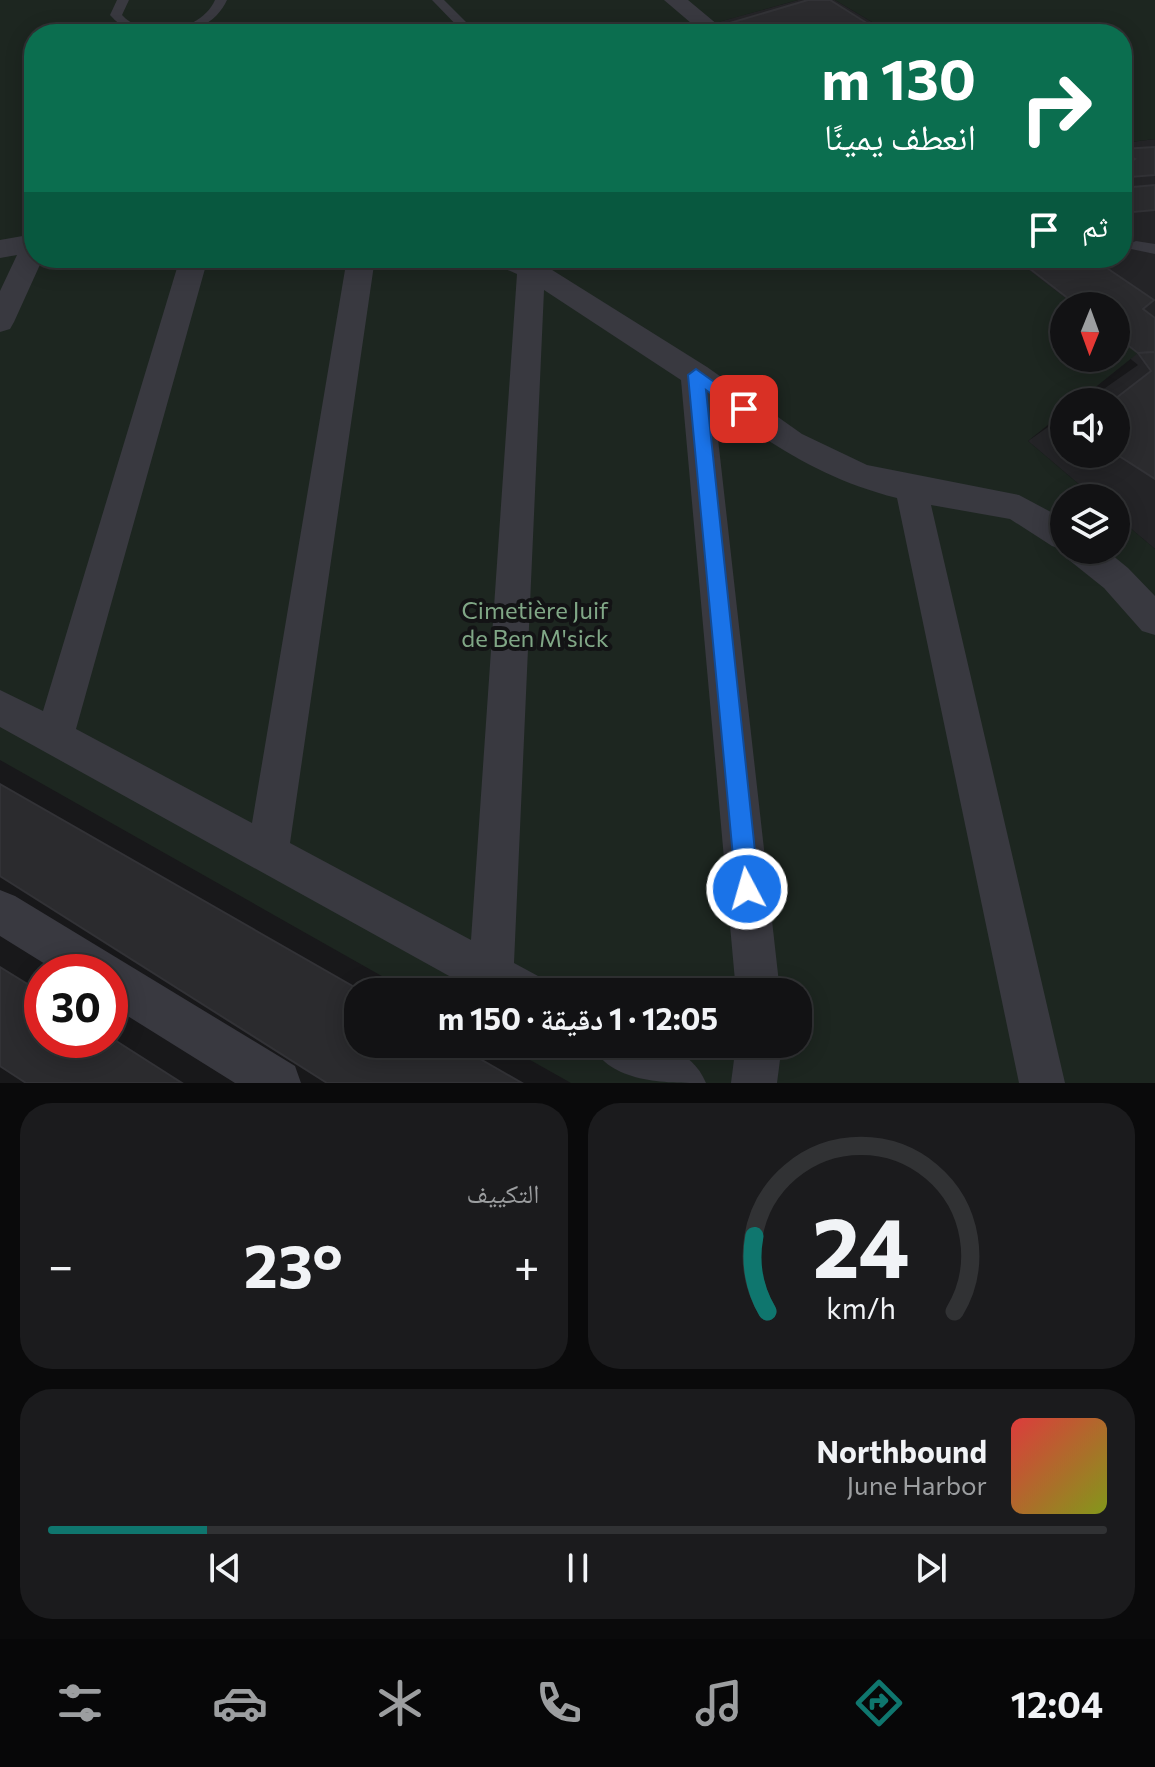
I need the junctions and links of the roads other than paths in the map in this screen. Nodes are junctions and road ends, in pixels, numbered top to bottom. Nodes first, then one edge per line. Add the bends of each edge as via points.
1 (123, 0) edge
2 (221, 0) edge
3 (438, 0) edge
4 (675, 0) edge
5 (122, 24) edge
6 (199, 24) edge
7 (462, 24) edge
8 (706, 24) edge
9 (24, 246) edge
10 (1136, 246) dead end
11 (0, 249) edge
12 (1155, 249) edge
13 (24, 268) edge
14 (191, 268) edge
15 (359, 268) edge
16 (517, 268) edge
17 (523, 268) edge
18 (0, 322) edge
19 (696, 375) junction
20 (911, 489) junction
21 (1050, 527) edge
22 (1098, 564) edge
23 (1155, 620) edge
24 (0, 707) edge
25 (55, 736) junction
26 (268, 852) junction
27 (0, 911) edge
28 (70, 954) edge
29 (498, 978) edge
30 (507, 978) edge
31 (757, 978) edge
32 (128, 990) edge
33 (639, 1058) edge
34 (757, 1058) edge
35 (278, 1083) edge
36 (683, 1083) edge
37 (754, 1083) edge
38 (1042, 1083) edge

1 - 5 lane via 116,15
2 - 6 lane via 218,11
3 - 7 lane
4 - 8 street
9 - 11 street
10 - 12 lane
13 - 18 street
14 - 25 street
15 - 26 street
16 - 30 street
17 - 19 street
19 - 20 street via 791,442 859,476
19 - 31 street
20 - 21 street via 1019,508
20 - 38 street
22 - 23 street
24 - 25 street
25 - 26 street
26 - 29 street
27 - 28 street
32 - 35 street
33 - 36 street
34 - 37 street

